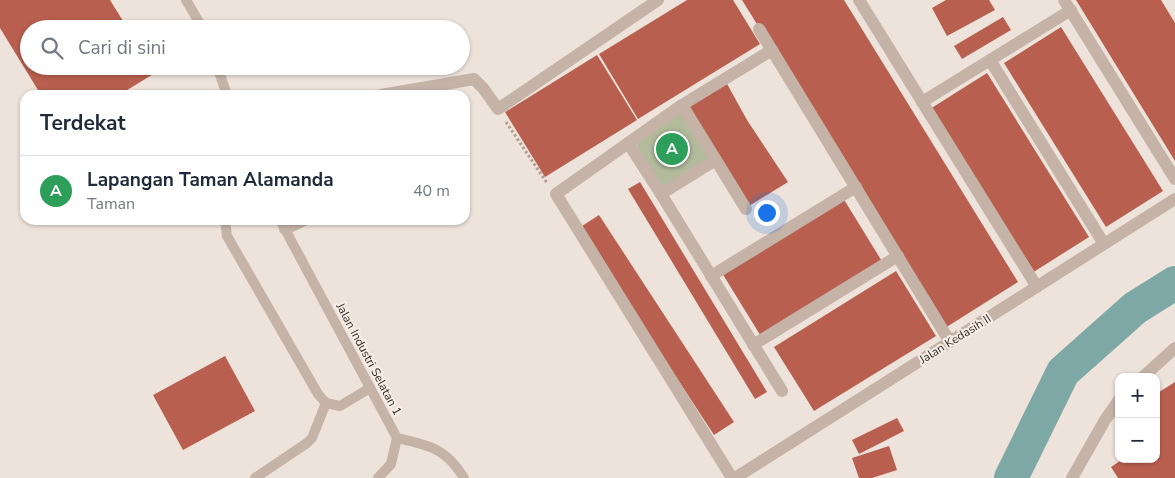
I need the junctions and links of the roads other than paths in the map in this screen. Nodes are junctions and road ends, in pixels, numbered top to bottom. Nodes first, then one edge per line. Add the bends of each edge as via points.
1 (186, 0) edge
2 (658, 0) edge
3 (859, 0) edge
4 (1067, 5) edge
5 (198, 20) edge
6 (759, 29) dead end
7 (772, 50) junction
8 (990, 60) junction
9 (220, 75) edge
10 (225, 90) edge
11 (408, 90) edge
12 (922, 102) junction
13 (682, 105) junction
14 (628, 143) junction
15 (716, 160) junction
16 (1175, 179) edge
17 (856, 187) junction
18 (661, 194) junction
19 (1175, 199) edge
20 (746, 209) dead end
21 (226, 225) edge
22 (283, 225) edge
23 (1104, 244) junction
24 (898, 256) junction
25 (711, 276) junction
26 (1037, 287) junction
27 (950, 342) junction
28 (753, 345) junction
29 (1175, 348) edge
30 (1147, 373) edge
31 (370, 388) junction
32 (782, 391) dead end
33 (326, 403) junction
34 (1115, 406) edge
35 (397, 438) junction
36 (255, 478) edge
37 (378, 478) edge
38 (464, 478) edge
39 (733, 478) edge
40 (1072, 478) edge

1 - 5 lane
2 - 11 street via 498,109 474,78
3 - 12 street
4 - 8 street
4 - 16 street
6 - 7 street
7 - 13 street
7 - 17 street
8 - 12 street
8 - 23 street
9 - 10 lane
12 - 26 street
13 - 14 street
13 - 15 street
14 - 18 street
14 - 39 street via 556,194
15 - 18 street
15 - 20 street
17 - 24 street
17 - 25 street
18 - 25 street
19 - 23 street, Jalan Kedasih II
21 - 33 lane via 227,236
22 - 31 lane, Jalan Industri Selatan 1
23 - 26 street, Jalan Kedasih II
24 - 27 street
24 - 28 street
25 - 28 street
26 - 27 street, Jalan Kedasih II
27 - 39 street, Jalan Kedasih II
28 - 32 street
29 - 30 street
31 - 33 lane via 340,406
31 - 35 lane, Jalan Industri Selatan 1
33 - 36 lane via 312,438
34 - 40 street
35 - 37 lane via 391,464
35 - 38 lane via 440,451

